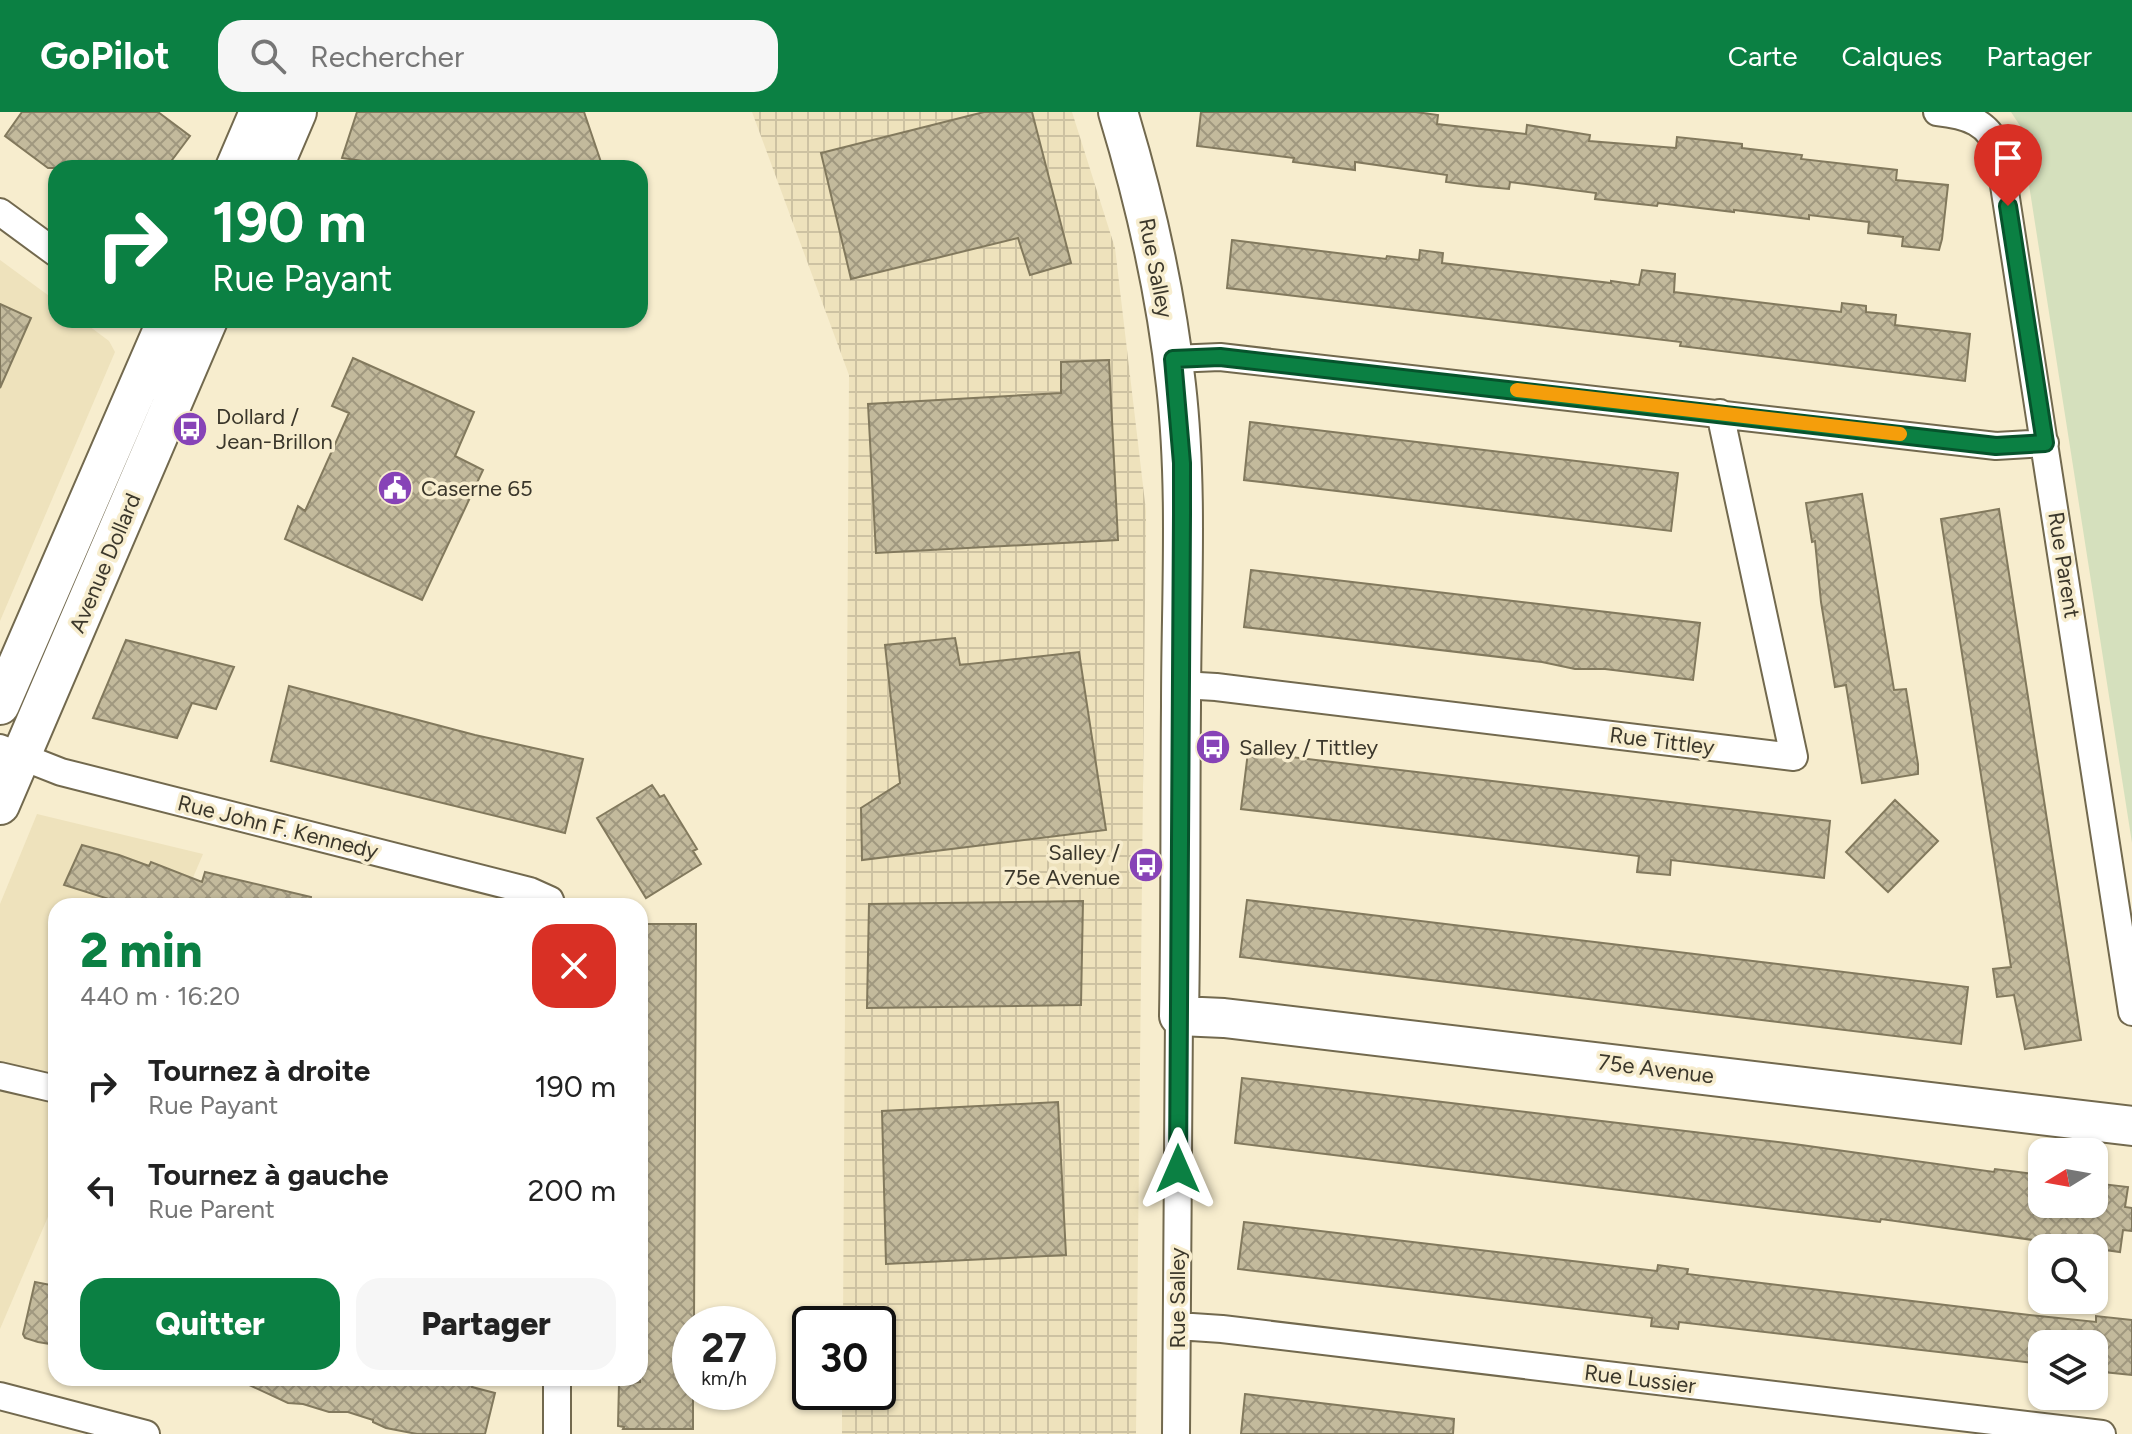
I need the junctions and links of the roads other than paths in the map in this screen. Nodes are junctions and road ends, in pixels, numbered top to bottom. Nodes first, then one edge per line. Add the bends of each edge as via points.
1 (259, 112) edge
2 (297, 112) edge
3 (1118, 112) edge
4 (1937, 112) edge
5 (238, 160) edge
6 (276, 160) edge
7 (0, 212) edge
8 (48, 247) edge
9 (156, 328) edge
10 (172, 328) edge
11 (201, 336) edge
12 (1173, 359) junction
13 (1720, 413) junction
14 (2045, 443) junction
15 (1181, 685) junction
16 (0, 705) edge
17 (10, 753) edge
18 (0, 805) edge
19 (546, 898) edge
20 (2132, 1012) edge
21 (1179, 1016) junction
22 (0, 1076) edge
23 (48, 1087) edge
24 (2132, 1126) edge
25 (1177, 1326) junction
26 (557, 1386) edge
27 (0, 1396) edge
28 (130, 1432) edge
29 (557, 1434) edge
30 (1176, 1434) edge
31 (2102, 1434) edge

1 - 5 street
2 - 6 street
3 - 12 street, Rue Salley via 1149,228
4 - 14 street, Rue Parent via 1963,116 1994,138
7 - 8 street
9 - 16 street, Avenue Dollard
10 - 11 street
11 - 17 street, Avenue Dollard
12 - 13 street via 1220,357
12 - 15 street, Rue Salley via 1182,463
13 - 14 street via 1996,446
13 - 15 street, Rue Tittley via 1794,757
14 - 20 street, Rue Parent
15 - 21 street, Rue Salley
17 - 18 street, Avenue Dollard
17 - 19 street, Rue John F. Kennedy via 61,772
21 - 24 street, 75e Avenue
21 - 25 street, Rue Salley
22 - 23 street
25 - 30 street, Rue Salley
25 - 31 street, Rue Lussier
26 - 29 street
27 - 28 street

